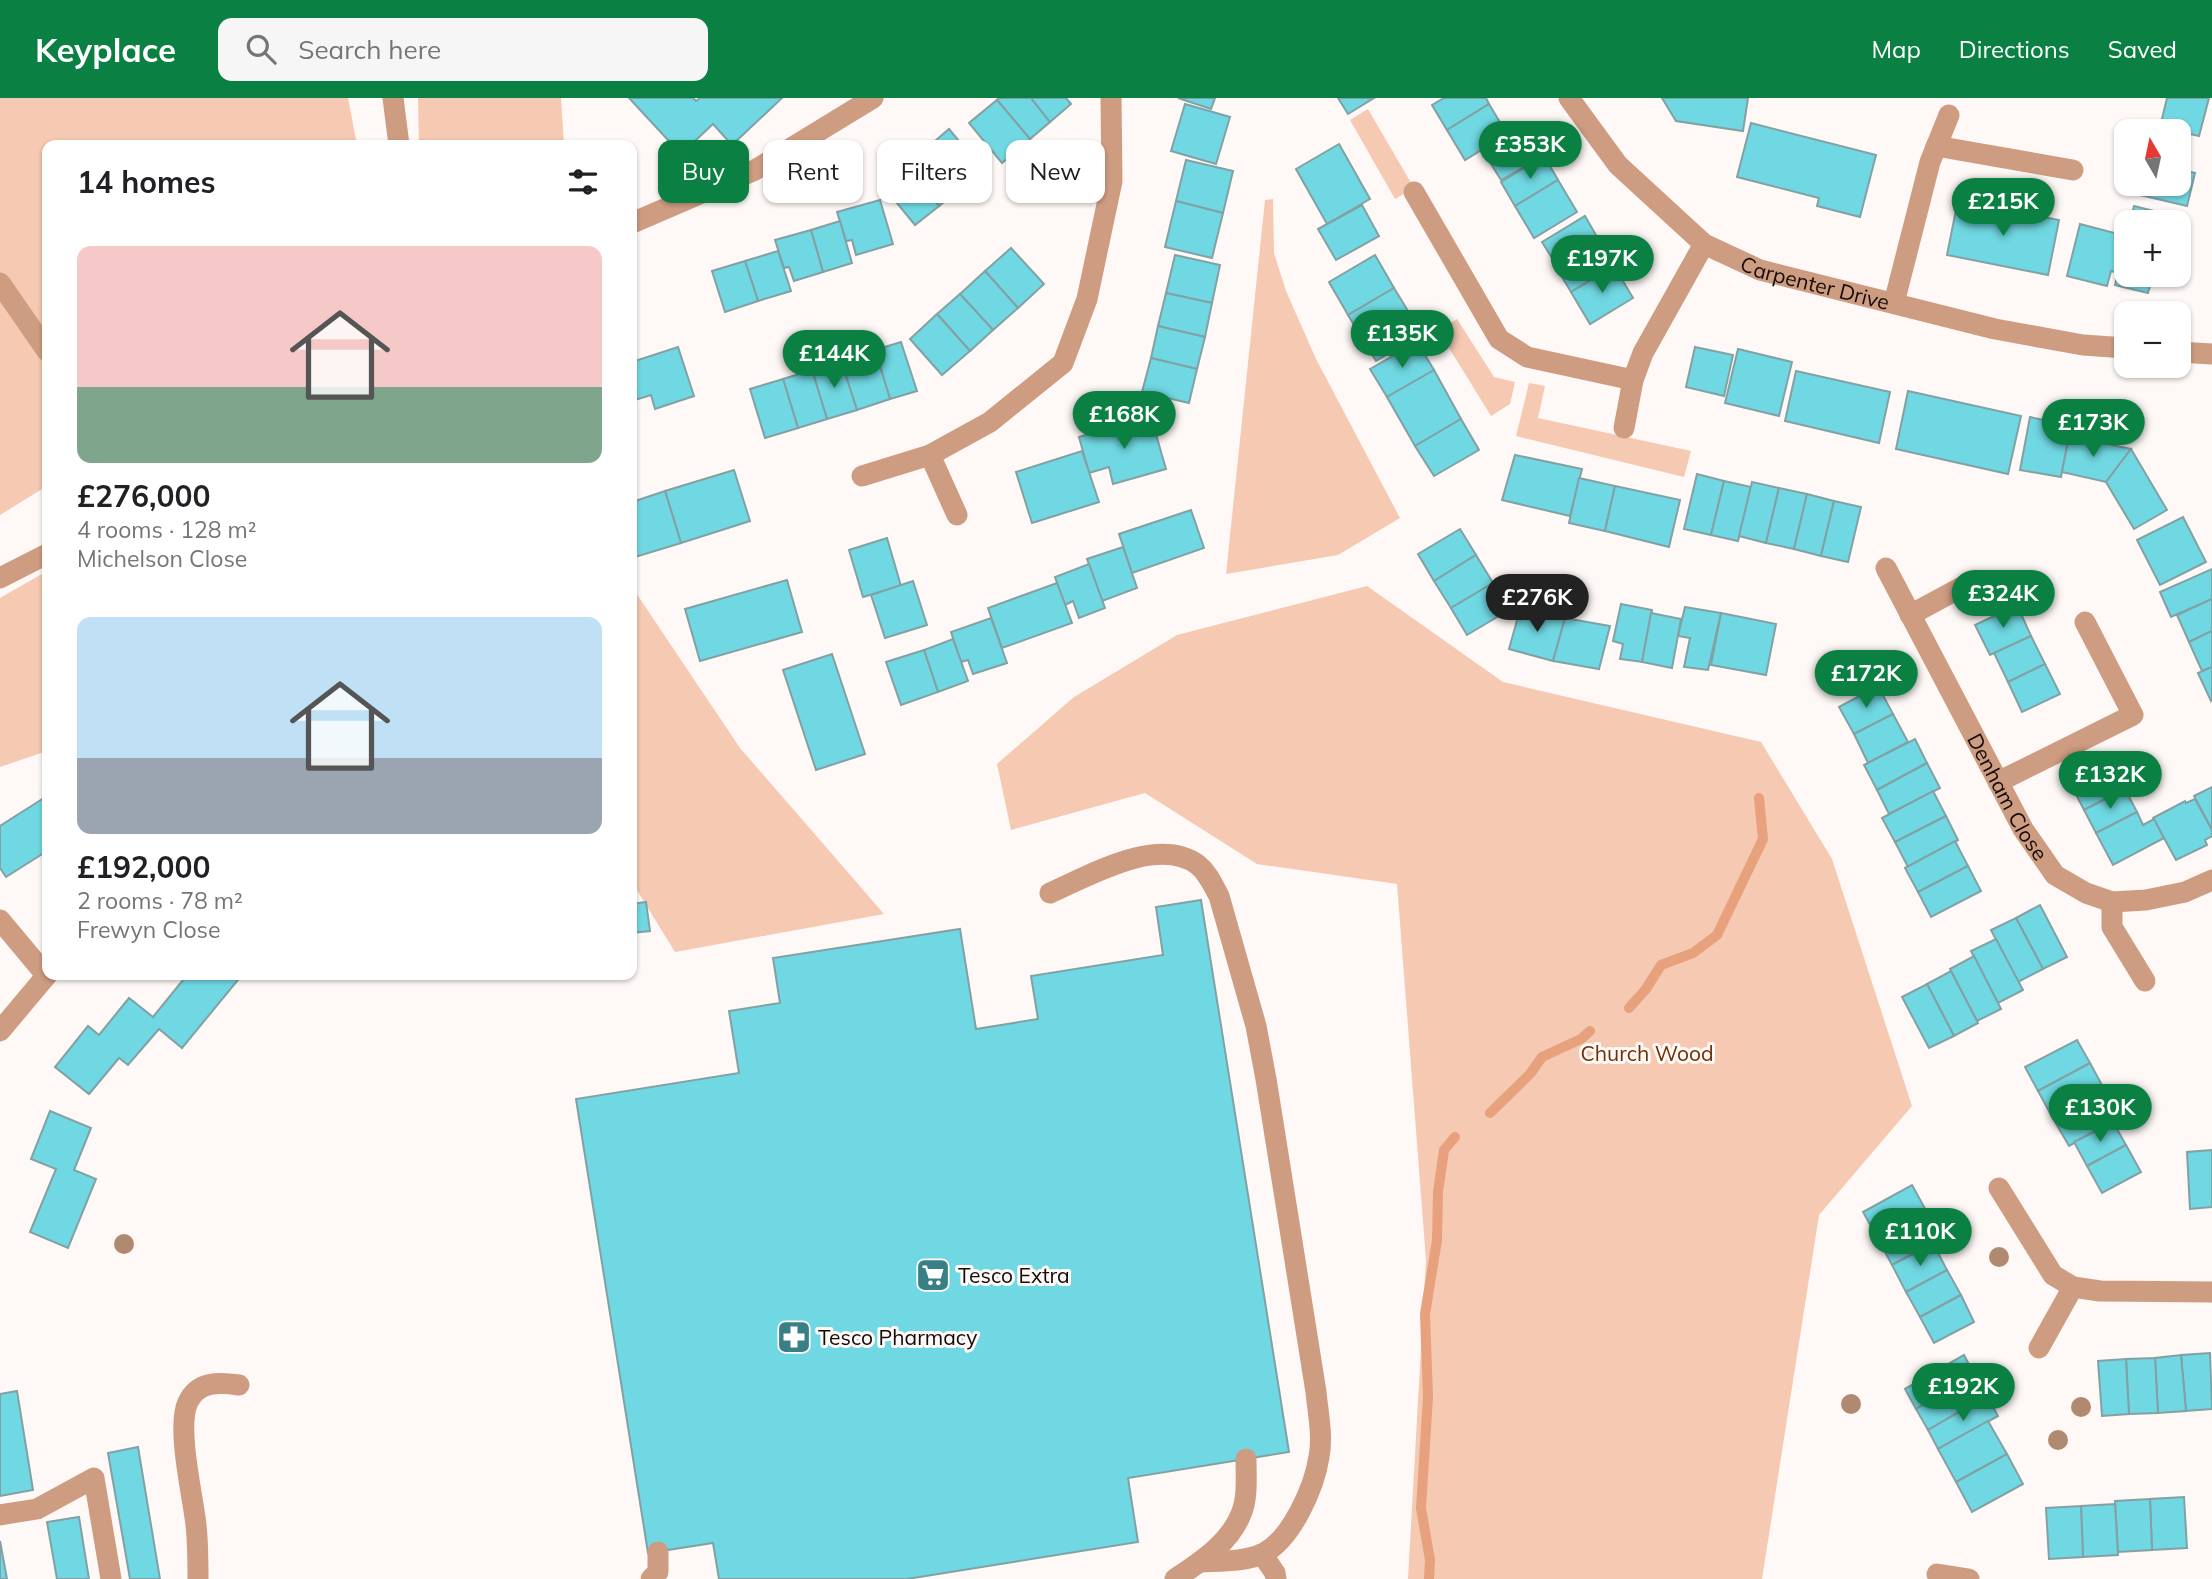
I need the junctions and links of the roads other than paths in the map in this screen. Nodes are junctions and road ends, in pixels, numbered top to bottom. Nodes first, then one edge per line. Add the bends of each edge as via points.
1 (393, 98) edge
2 (873, 98) edge
3 (1111, 98) edge
4 (1569, 98) edge
5 (1949, 115) dead end
6 (398, 140) edge
7 (1936, 146) junction
8 (2073, 170) dead end
9 (1414, 192) dead end
10 (637, 221) edge
11 (1704, 244) junction
12 (0, 283) edge
13 (1894, 303) junction
14 (42, 344) edge
15 (2114, 347) edge
16 (2191, 353) edge
17 (2212, 354) edge
18 (1633, 380) junction
19 (1624, 428) dead end
20 (930, 455) junction
21 (862, 476) dead end
22 (957, 515) dead end
23 (42, 557) edge
24 (1886, 568) dead end
25 (0, 578) edge
26 (1962, 587) dead end
27 (1910, 615) junction
28 (2084, 622) dead end
29 (1998, 782) junction
30 (2212, 880) edge
31 (1051, 893) dead end
32 (2112, 902) junction
33 (0, 920) edge
34 (42, 969) edge
35 (43, 980) edge
36 (2145, 981) dead end
37 (0, 1031) edge
38 (1999, 1188) dead end
39 (2073, 1287) junction
40 (2212, 1292) edge
41 (2039, 1348) dead end
42 (239, 1385) dead end
43 (1246, 1459) dead end
44 (0, 1515) edge
45 (658, 1552) dead end
46 (1262, 1554) junction
47 (1201, 1562) junction
48 (1937, 1574) dead end
49 (111, 1579) edge
50 (198, 1579) edge
51 (651, 1579) edge
52 (1175, 1579) edge
53 (1276, 1579) edge
54 (1969, 1579) edge

1 - 6 street
2 - 10 street via 755,170
3 - 20 street via 1112,181 1087,299 1063,363 990,422
4 - 11 street, Carpenter Drive via 1618,165
5 - 7 street
7 - 8 street
7 - 13 street
9 - 18 street via 1499,339 1527,357
11 - 13 street, Carpenter Drive via 1760,270
11 - 18 street via 1643,353
12 - 14 street
13 - 15 street, Carpenter Drive via 1995,329
16 - 17 street
18 - 19 street
20 - 21 street
20 - 22 street
23 - 25 street
24 - 27 street, Denham Close
26 - 27 street
27 - 29 street, Denham Close
28 - 29 street via 2133,715
29 - 32 street, Denham Close via 2055,875
30 - 32 street, Denham Close via 2185,892
31 - 46 street via 1117,863 1163,854 1196,864 1209,876 1219,896 1256,1026 1319,1421 1320,1456 1310,1489 1278,1544
32 - 36 street via 2112,927
33 - 34 street
35 - 37 street
38 - 39 street via 2053,1275
39 - 40 street via 2100,1292
39 - 41 street
42 - 50 street via 219,1382 204,1386 187,1404 184,1434
43 - 47 street via 1241,1514 1227,1538
44 - 49 street via 37,1509 94,1478
45 - 51 street via 658,1572
46 - 47 street
46 - 53 street
47 - 52 street
48 - 54 street

